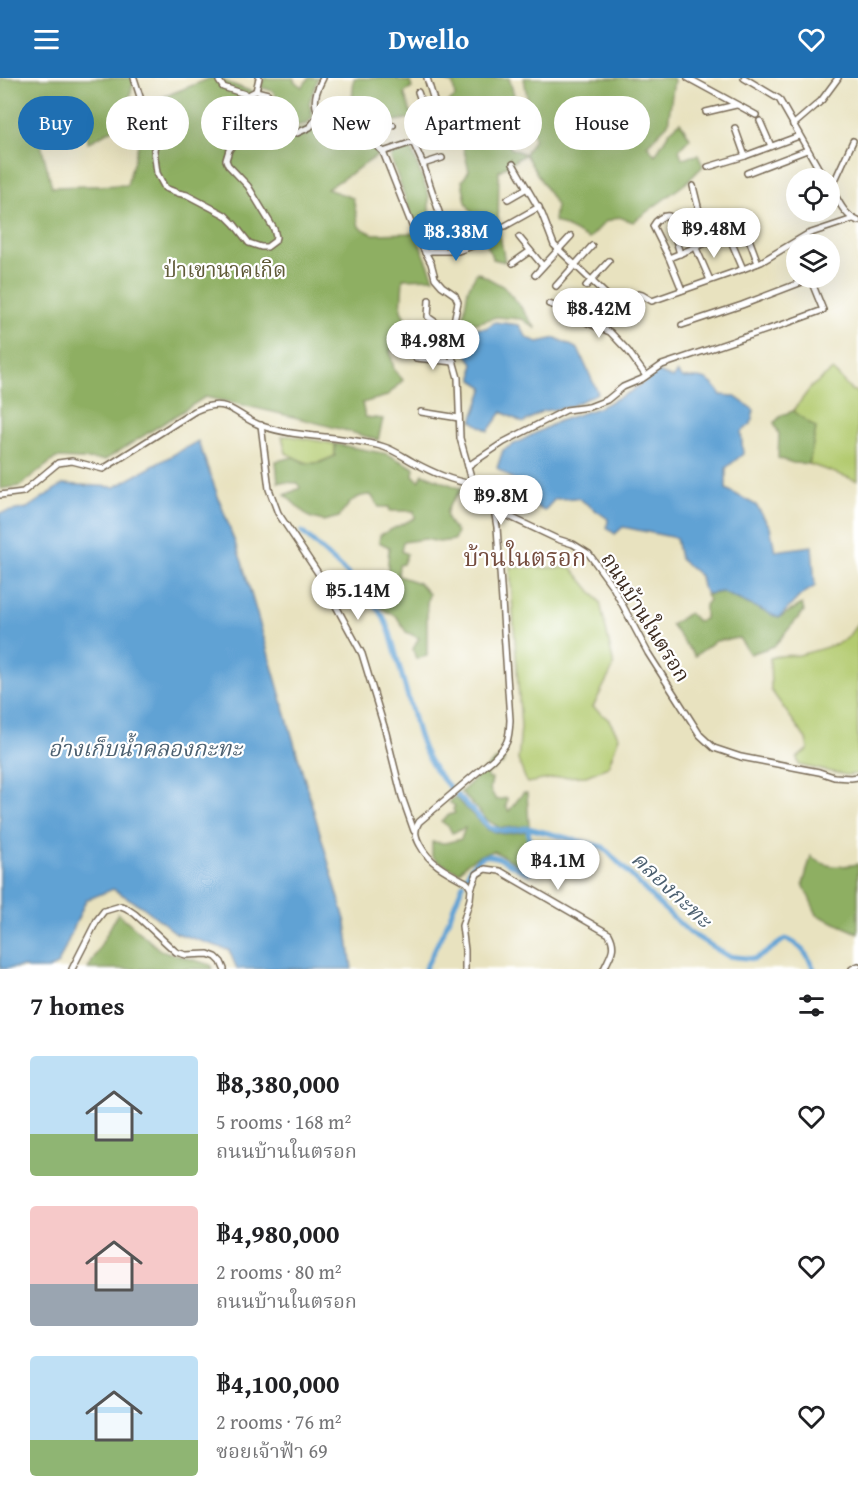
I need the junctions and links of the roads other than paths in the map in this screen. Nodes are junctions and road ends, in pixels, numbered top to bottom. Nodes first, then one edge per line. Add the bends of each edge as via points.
1 (134, 78) edge
2 (220, 78) edge
3 (259, 78) edge
4 (323, 78) edge
5 (427, 78) edge
6 (688, 78) edge
7 (744, 78) edge
8 (758, 78) edge
9 (838, 78) edge
10 (754, 84) junction
11 (256, 91) junction
12 (418, 92) dead end
13 (248, 94) junction
14 (316, 96) edge
15 (737, 105) junction
16 (706, 112) dead end
17 (793, 124) junction
18 (311, 126) edge
19 (735, 128) dead end
20 (799, 136) junction
21 (853, 141) dead end
22 (771, 146) junction
23 (807, 150) junction
24 (383, 152) joint
25 (746, 156) junction
26 (442, 158) dead end
27 (423, 164) junction
28 (513, 165) dead end
29 (708, 167) dead end
30 (818, 168) edge
31 (840, 168) edge
32 (747, 173) dead end
33 (693, 186) dead end
34 (527, 188) junction
35 (508, 199) dead end
36 (840, 204) edge
37 (538, 207) junction
38 (856, 220) edge
39 (505, 226) dead end
40 (744, 226) dead end
41 (415, 233) junction
42 (808, 234) edge
43 (571, 236) dead end
44 (519, 237) dead end
45 (706, 243) junction
46 (478, 244) dead end
47 (592, 246) dead end
48 (696, 248) junction
49 (786, 249) edge
50 (530, 250) junction
51 (557, 250) junction
52 (425, 253) junction
53 (680, 254) junction
54 (669, 258) junction
55 (609, 261) dead end
56 (513, 263) dead end
57 (758, 263) junction
58 (543, 266) junction
59 (575, 266) junction
60 (743, 269) junction
61 (535, 275) dead end
62 (710, 280) junction
63 (591, 281) junction
64 (556, 286) dead end
65 (586, 286) dead end
66 (786, 288) edge
67 (814, 288) edge
68 (682, 290) junction
69 (429, 300) dead end
70 (549, 304) dead end
71 (682, 325) dead end
72 (451, 333) junction
73 (416, 358) dead end
74 (454, 362) junction
75 (646, 376) junction
76 (421, 412) dead end
77 (459, 418) junction
78 (261, 425) junction
79 (468, 466) junction
80 (472, 484) junction
81 (0, 495) edge
82 (494, 509) junction
83 (858, 777) edge
84 (415, 833) junction
85 (471, 889) junction
86 (858, 966) edge
87 (72, 969) edge
88 (224, 969) edge
89 (465, 969) edge
90 (604, 969) edge
91 (852, 969) edge

1 - 13 street via 142,103 158,127 154,150 157,173 165,189 187,195 225,215 249,243 261,248 275,241 274,229 248,186 226,160 241,135 249,110
2 - 13 street via 223,87
3 - 11 street
4 - 14 street
5 - 12 street via 436,107 425,112
6 - 15 street
7 - 10 street
8 - 10 street
9 - 17 street via 821,101
10 - 17 street via 779,99
11 - 13 street
11 - 18 street via 268,93 289,130 297,133
15 - 16 street
15 - 22 street via 758,118
17 - 20 street
19 - 25 street
20 - 22 street
20 - 23 street
21 - 31 street
22 - 25 street
23 - 30 street
23 - 32 street
24 - 27 street via 413,142
24 - 41 street, ถนนบ้านในตรอก
25 - 29 street
26 - 27 street
27 - 41 street via 443,225
28 - 34 street
33 - 45 street
34 - 35 street
34 - 37 street
36 - 38 street
37 - 39 street
37 - 51 street
38 - 42 street
40 - 57 street
41 - 52 street, ถนนบ้านในตรอก
43 - 51 street
44 - 50 street
45 - 48 street
45 - 60 street via 728,234
46 - 52 street via 458,251
47 - 59 street
48 - 53 street
48 - 62 street
49 - 57 street
50 - 56 street
50 - 58 street
51 - 58 street
51 - 59 street
52 - 72 street, ถนนบ้านในตรอก via 435,278 458,302
53 - 54 street
53 - 54 street via 669,216 665,216 653,226
54 - 68 street
55 - 63 street
57 - 60 street
58 - 61 street
59 - 63 street
59 - 64 street
60 - 62 street
62 - 68 street
63 - 65 street
63 - 68 street via 614,302 638,294 652,301
66 - 71 street
67 - 75 street via 823,310 662,365
69 - 72 street via 428,317
70 - 75 street via 610,332
72 - 74 street, ถนนบ้านในตรอก via 449,346
73 - 74 street
74 - 77 street, ถนนบ้านในตรอก
75 - 79 street via 607,400 566,410
76 - 77 street
77 - 79 street, ถนนบ้านในตรอก
78 - 80 street via 386,447 428,470
78 - 81 street via 213,404 103,469 72,461 58,463 23,492
78 - 84 street via 269,489 278,513 318,573 362,654
79 - 80 street, ถนนบ้านในตรอก
80 - 82 street, ถนนบ้านในตรอก via 485,505
82 - 83 street, ถนนบ้านในตรอก via 589,554 700,735 714,748 834,777
82 - 84 street via 509,737 493,759 419,822
84 - 85 street via 429,859
85 - 89 street via 462,926
85 - 90 street via 477,874 485,869 500,871 609,934 614,943
86 - 91 street
87 - 88 street via 97,920 104,911 121,906 176,952 208,954 216,957

